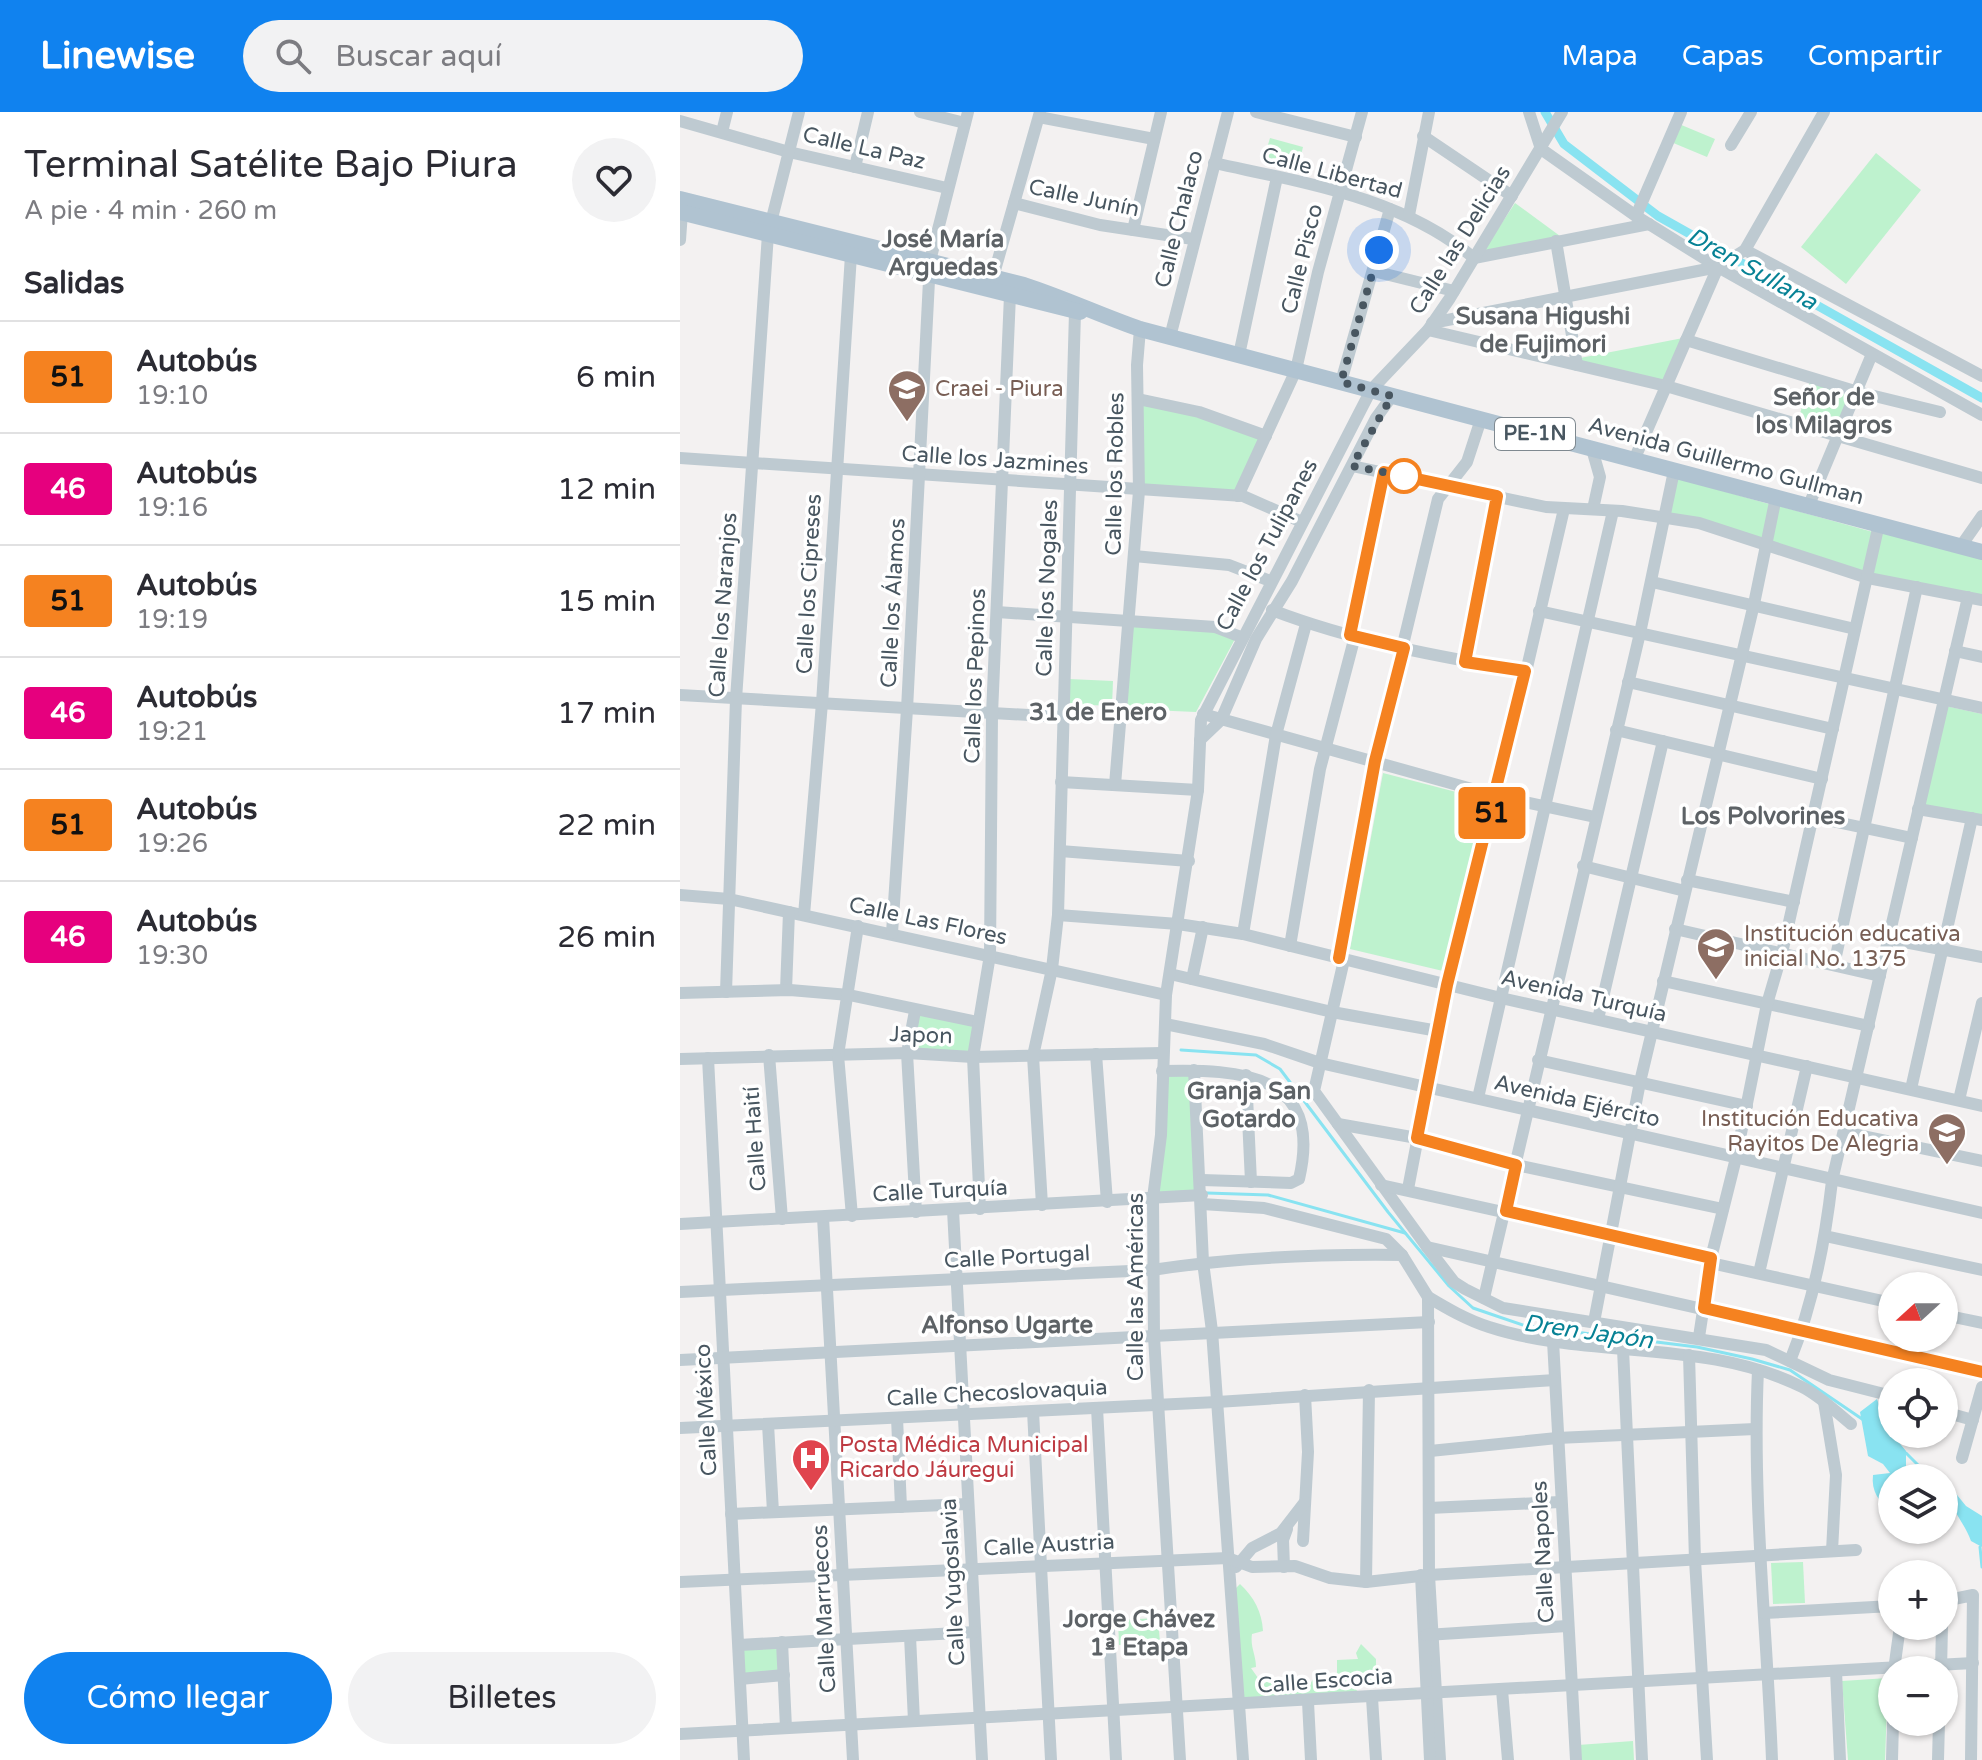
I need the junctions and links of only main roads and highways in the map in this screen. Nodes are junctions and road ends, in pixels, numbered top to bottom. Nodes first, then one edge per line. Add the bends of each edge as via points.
1 (681, 208) edge
2 (769, 228) junction
3 (930, 268) junction
4 (1082, 312) junction
5 (1982, 552) edge

1 - 2 main road, Avenida Guillermo Gullman / PE-1N
2 - 3 main road, Avenida Guillermo Gullman / PE-1N
2 - 3 main road, Avenida Guillermo Gullman / PE-1N via 851,255
3 - 4 main road, Avenida Guillermo Gullman / PE-1N
3 - 4 main road, Avenida Guillermo Gullman / PE-1N via 993,277 1078,302
4 - 5 main road, Avenida Guillermo Gullman / PE-1N

